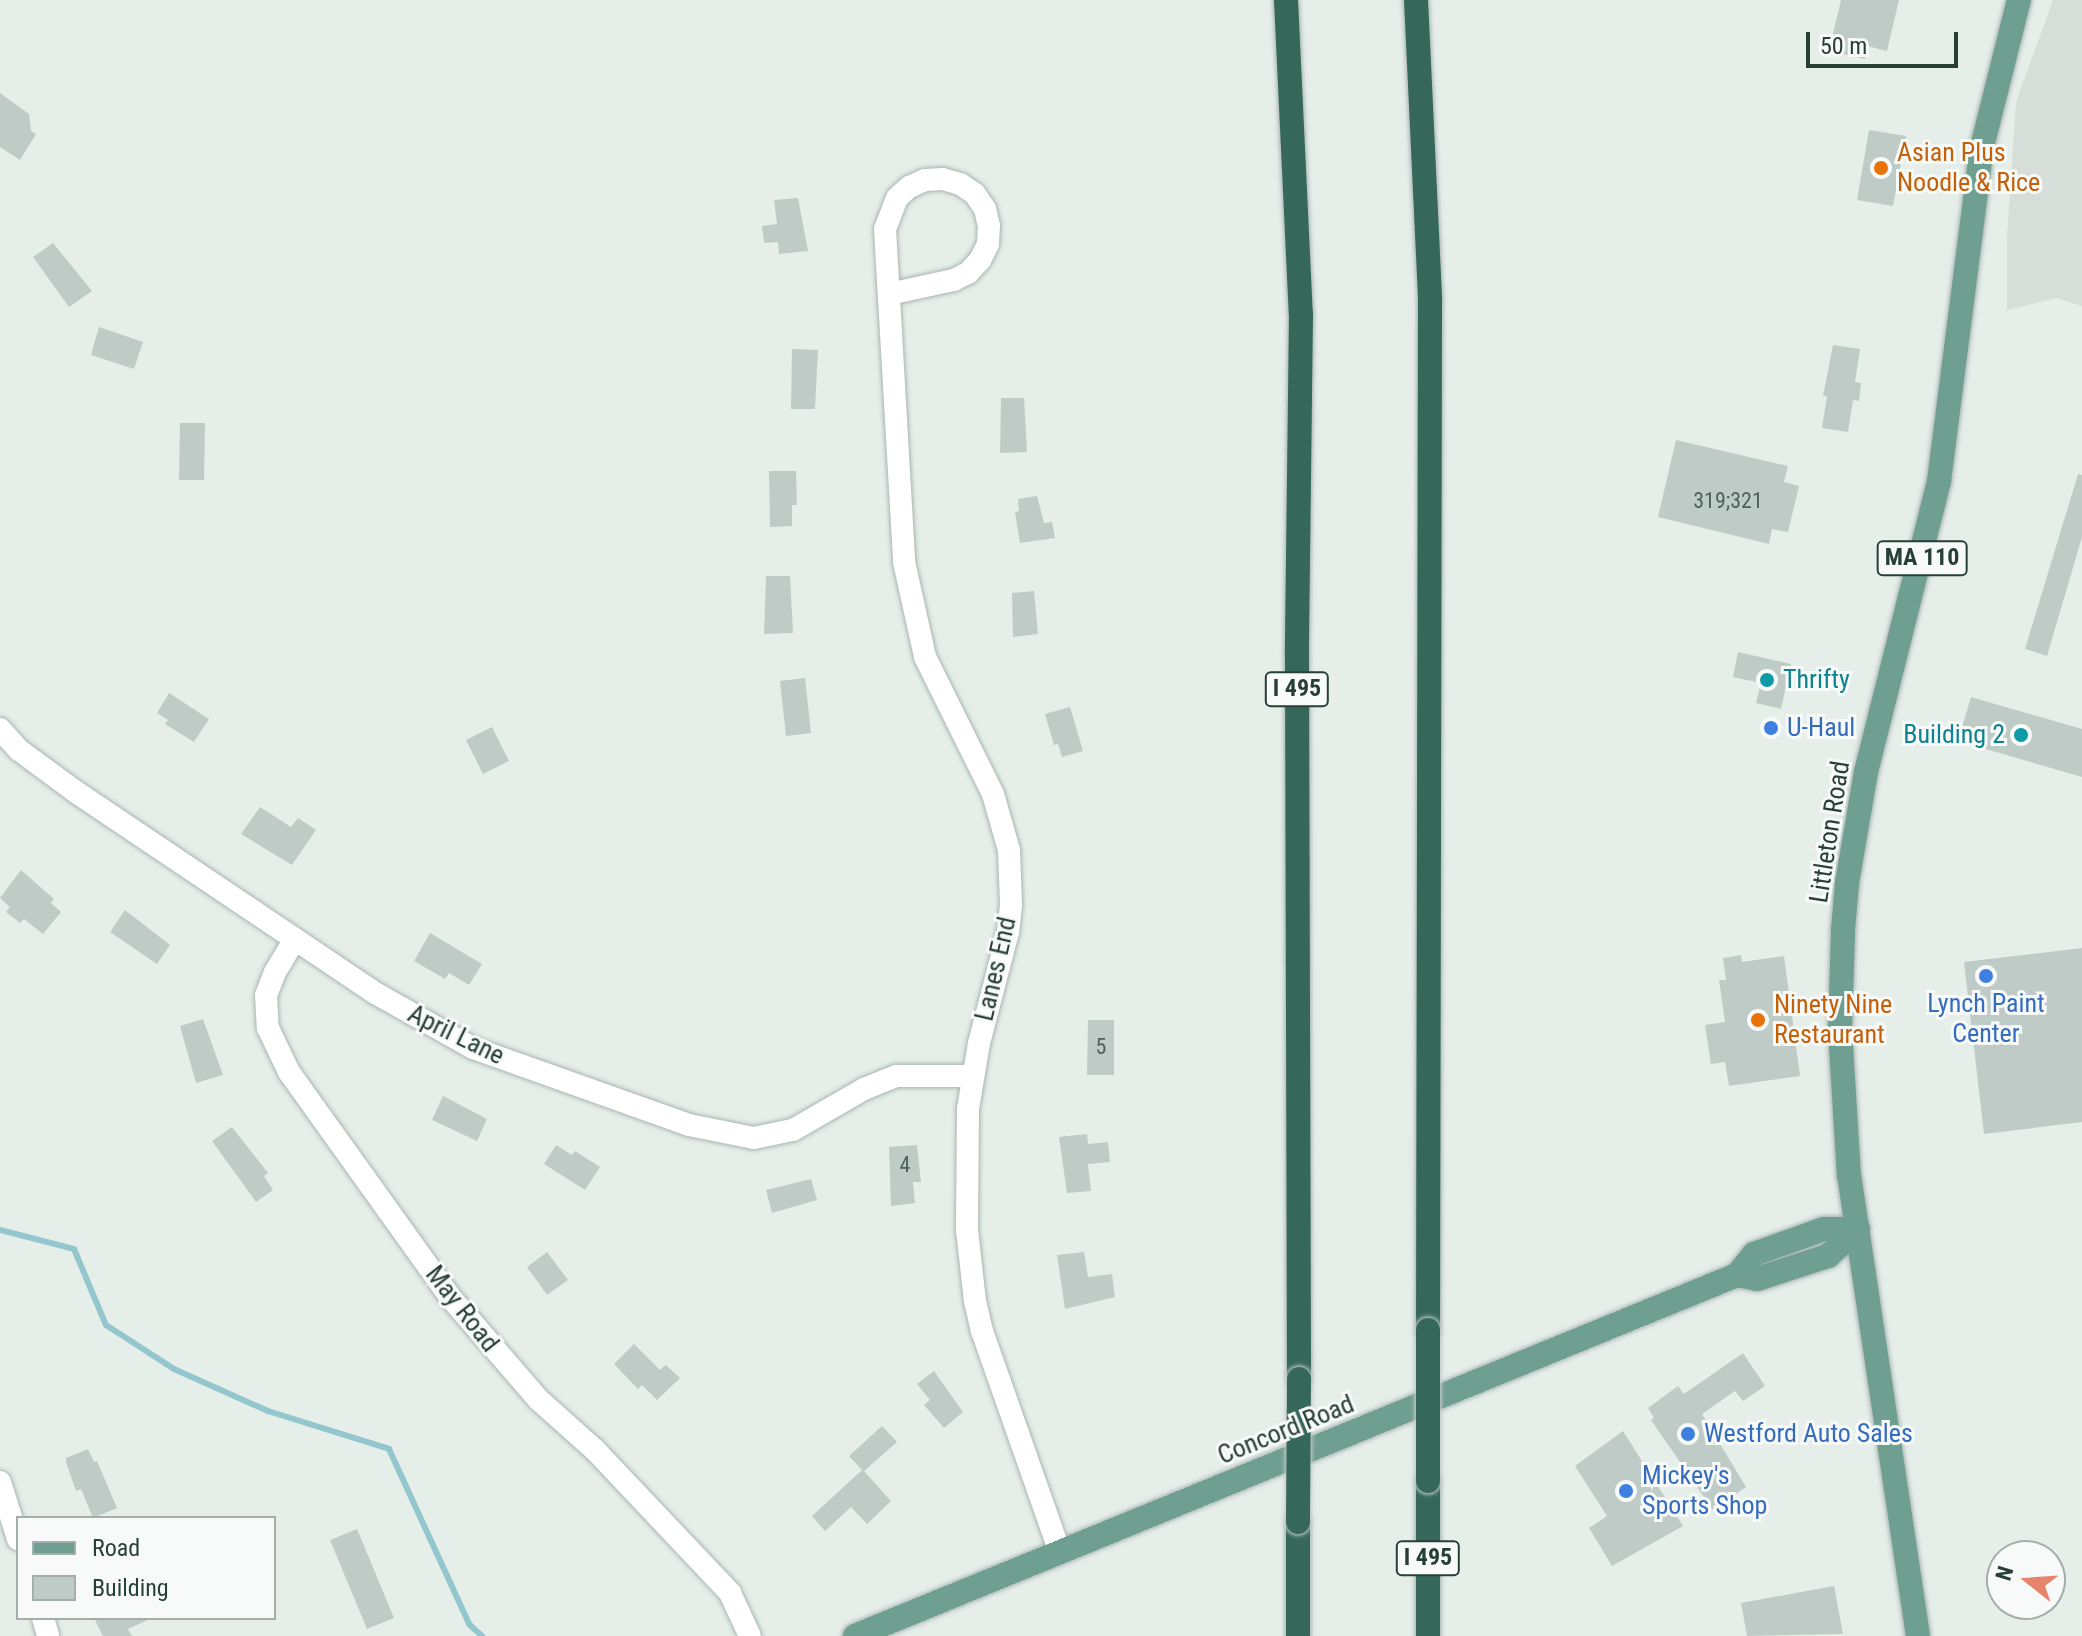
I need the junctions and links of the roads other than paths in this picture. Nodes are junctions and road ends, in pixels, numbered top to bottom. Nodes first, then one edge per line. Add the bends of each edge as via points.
1 (1286, 0) edge
2 (1416, 0) edge
3 (2019, 0) edge
4 (889, 294) junction
5 (0, 729) edge
6 (295, 939) junction
7 (972, 1076) junction
8 (1858, 1229) junction
9 (0, 1482) edge
10 (16, 1533) edge
11 (1060, 1553) junction
12 (889, 1630) edge
13 (750, 1636) edge
14 (855, 1636) edge
15 (1298, 1636) edge
16 (1428, 1636) edge
17 (1918, 1636) edge

1 - 15 highway, I 495, bridge via 1301,314
2 - 16 highway, I 495, bridge via 1430,299
3 - 8 main road, Littleton Road / MA 110 via 1982,147 1939,481 1869,761 1847,883 1840,1028 1849,1177
4 - 4 street, Lanes End via 885,229 897,198 925,180 943,179 975,194 989,226 980,260 954,280
4 - 7 street, Lanes End via 904,562 916,624 934,676 993,794 1009,850 1008,932
5 - 6 street, April Lane via 19,750 76,792
6 - 7 street, April Lane via 401,1009 473,1048 733,1136 754,1138 793,1130 897,1076
6 - 13 street, May Road via 266,995 268,1028 289,1072 450,1297 539,1400 606,1462 730,1593
7 - 11 street, Lanes End via 966,1193 975,1301
8 - 11 main road, Concord Road via 1824,1229 1754,1254 1737,1275
8 - 17 main road, Littleton Road / MA 110
9 - 10 street
11 - 12 main road, Concord Road
12 - 14 main road, Concord Road

